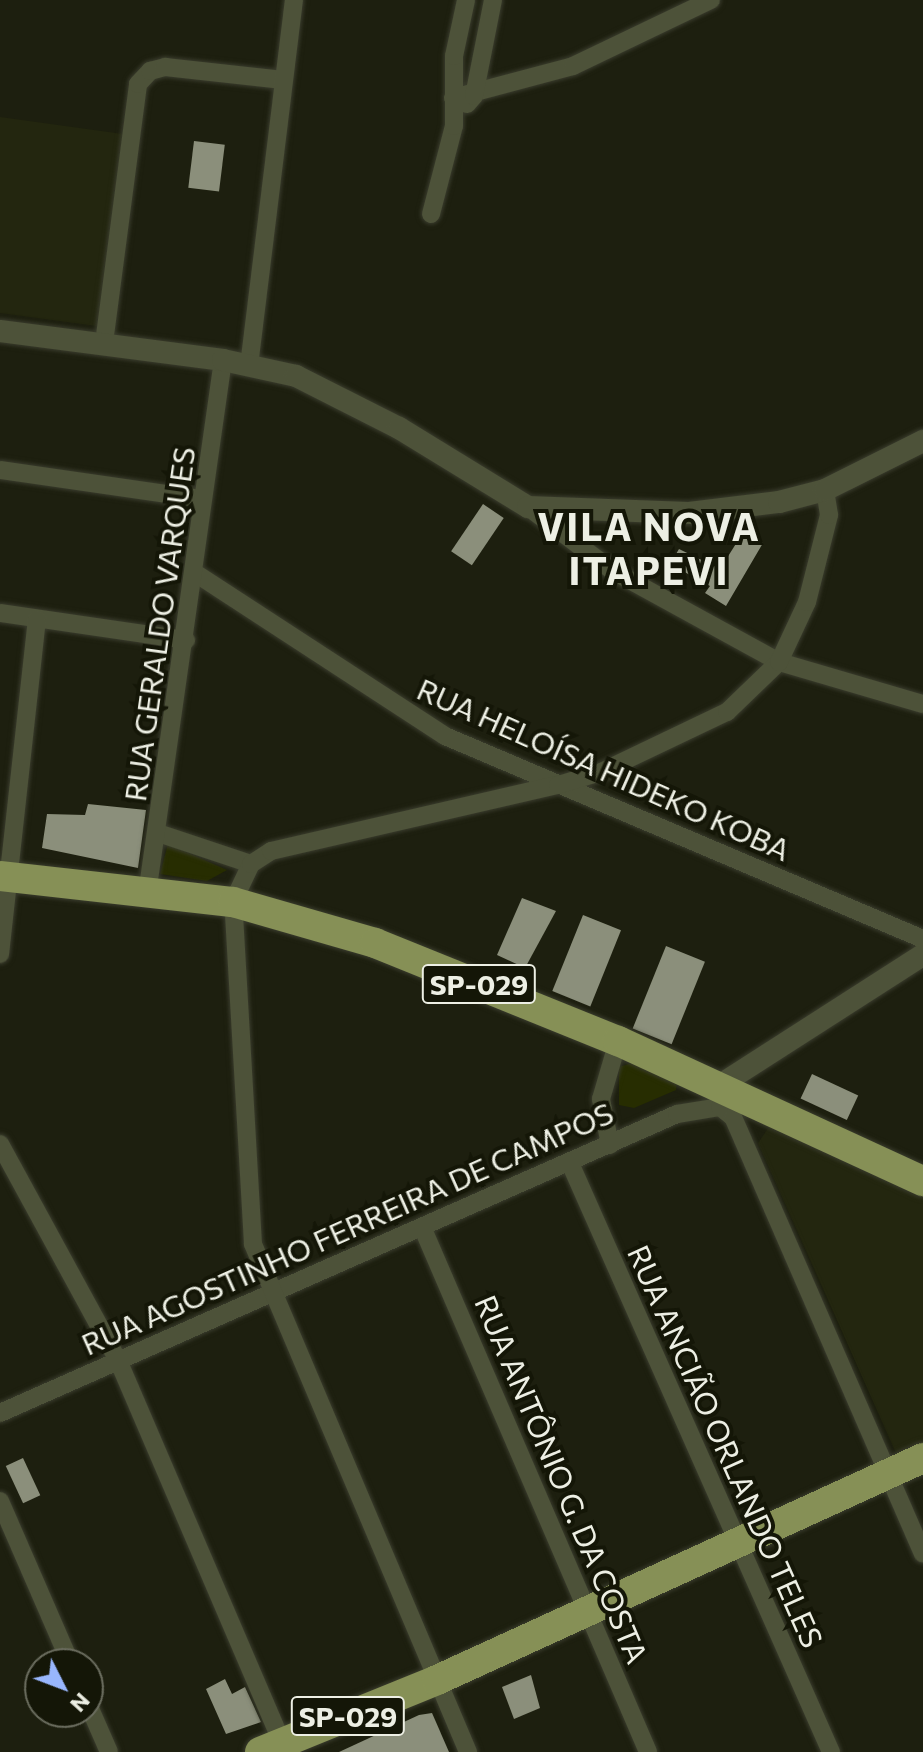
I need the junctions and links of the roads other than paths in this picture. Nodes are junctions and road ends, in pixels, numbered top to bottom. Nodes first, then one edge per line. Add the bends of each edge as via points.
1 (294, 0) edge
2 (466, 0) edge
3 (493, 0) edge
4 (711, 0) edge
5 (283, 80) junction
6 (474, 96) junction
7 (453, 98) junction
8 (454, 126) junction
9 (431, 214) dead end
10 (0, 331) edge
11 (104, 343) junction
12 (223, 360) junction
13 (249, 366) junction
14 (923, 441) edge
15 (0, 470) edge
16 (825, 490) junction
17 (202, 499) junction
18 (528, 507) junction
19 (195, 573) junction
20 (0, 613) edge
21 (37, 619) junction
22 (186, 640) junction
23 (779, 662) junction
24 (923, 704) edge
25 (558, 785) junction
26 (158, 833) junction
27 (251, 864) junction
28 (4, 877) edge
29 (147, 894) junction
30 (233, 902) junction
31 (923, 939) edge
32 (0, 954) edge
33 (923, 955) edge
34 (618, 1041) junction
35 (718, 1097) junction
36 (0, 1144) edge
37 (610, 1145) junction
38 (570, 1163) junction
39 (923, 1181) edge
40 (423, 1229) junction
41 (271, 1294) junction
42 (118, 1360) junction
43 (0, 1413) edge
44 (904, 1467) edge
45 (0, 1501) edge
46 (923, 1526) edge
47 (740, 1542) junction
48 (923, 1553) edge
49 (588, 1608) junction
50 (64, 1648) edge
51 (437, 1680) junction
52 (98, 1728) edge
53 (271, 1747) edge
54 (109, 1752) edge
55 (468, 1752) edge
56 (648, 1752) edge
57 (831, 1752) edge

1 - 5 street
2 - 7 street
3 - 6 street
4 - 6 street via 573,66
5 - 11 street via 165,67 150,71 138,84
5 - 13 street
6 - 7 street
6 - 8 street
7 - 8 street
8 - 9 street
10 - 11 street
11 - 12 street
12 - 13 street
12 - 17 street, RUA GERALDO VARQUES
13 - 18 street via 338,395
14 - 16 street
15 - 17 street
16 - 18 street via 689,513
16 - 23 street via 829,515 820,568
17 - 19 street, RUA GERALDO VARQUES
18 - 23 street via 613,571
19 - 22 street, RUA GERALDO VARQUES
19 - 25 street, RUA HELOÍSA HIDEKO KOBA via 406,716
20 - 21 street
21 - 22 street
21 - 28 street
22 - 26 street, RUA GERALDO VARQUES
23 - 24 street
23 - 25 street via 727,712 601,772
25 - 27 street via 294,844
25 - 31 street, RUA HELOÍSA HIDEKO KOBA
26 - 27 street
26 - 29 street, RUA GERALDO VARQUES
27 - 30 street
28 - 29 highway, SP-029
28 - 32 street
29 - 30 highway, SP-029
30 - 34 highway, SP-029 via 375,943
30 - 41 street via 250,1220
33 - 35 street
34 - 35 highway, SP-029
34 - 37 street via 601,1099
35 - 37 street, RUA AGOSTINHO FERREIRA DE CAMPOS
35 - 39 highway, SP-029
35 - 44 street via 733,1117
36 - 42 street
37 - 38 street, RUA AGOSTINHO FERREIRA DE CAMPOS
38 - 40 street, RUA AGOSTINHO FERREIRA DE CAMPOS
38 - 47 street, RUA ANCIÃO ORLANDO TELES
40 - 41 street, RUA AGOSTINHO FERREIRA DE CAMPOS
40 - 49 street, RUA ANTÔNIO G. DA COSTA
41 - 42 street, RUA AGOSTINHO FERREIRA DE CAMPOS
41 - 51 street
42 - 43 street, RUA AGOSTINHO FERREIRA DE CAMPOS
42 - 53 street
44 - 46 street
44 - 47 highway, SP-029
44 - 48 street
45 - 50 street
47 - 49 highway, SP-029
47 - 57 street, RUA ANCIÃO ORLANDO TELES
49 - 51 highway, SP-029
49 - 56 street, RUA ANTÔNIO G. DA COSTA
51 - 53 highway, SP-029
51 - 55 street
52 - 54 street

